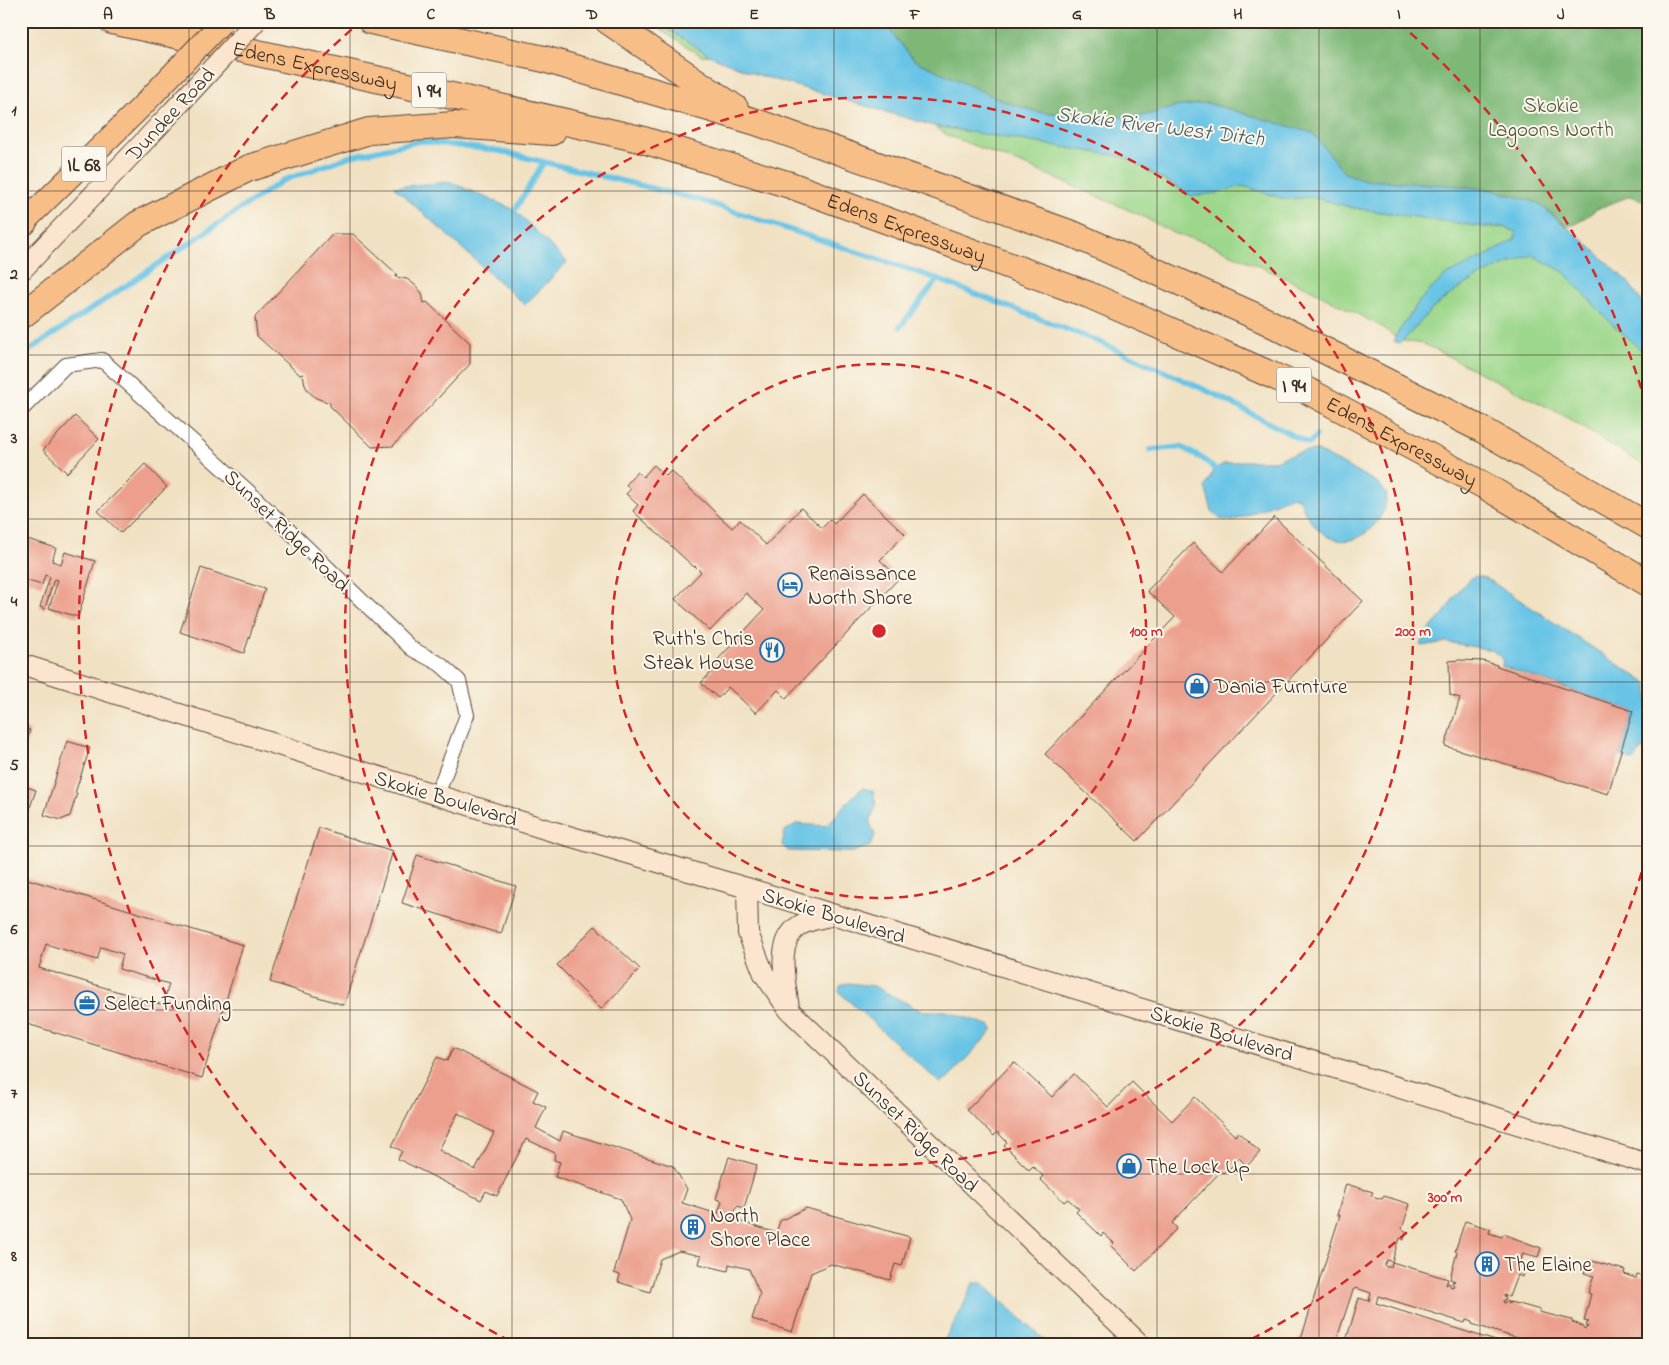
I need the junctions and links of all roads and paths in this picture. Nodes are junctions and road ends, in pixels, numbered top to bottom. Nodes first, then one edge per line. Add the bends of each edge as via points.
1 (112, 21) edge
2 (223, 21) edge
3 (256, 21) edge
4 (371, 21) edge
5 (608, 21) edge
6 (756, 122) junction
7 (640, 139) junction
8 (22, 224) edge
9 (21, 271) edge
10 (21, 316) edge
11 (21, 410) edge
12 (1648, 526) edge
13 (1648, 583) edge
14 (21, 664) edge
15 (436, 796) junction
16 (747, 888) junction
17 (835, 915) junction
18 (789, 1010) junction
19 (1648, 1164) edge
20 (1140, 1344) edge

1 - 7 highway, Edens Expressway / I 94
2 - 8 main road, Dundee Road / IL 68, bridge
3 - 9 main road, Dundee Road, bridge
4 - 6 highway, Edens Expressway / I 94 via 544,59
5 - 6 highway
6 - 12 highway, Edens Expressway / I 94 via 1075,235 1264,320 1483,430
7 - 10 highway via 454,125 369,130 249,168 138,224
7 - 13 highway, Edens Expressway / I 94 via 790,185 1089,295 1308,391 1485,486
11 - 15 street, Sunset Ridge Road via 66,365 102,360 250,493 412,649 440,664 459,681 467,715
14 - 15 main road, Skokie Boulevard
15 - 16 main road, Skokie Boulevard
16 - 17 main road, Skokie Boulevard
16 - 18 main road, Sunset Ridge Road via 748,933 764,974
17 - 18 main road via 797,927 785,944
17 - 19 main road, Skokie Boulevard
18 - 20 main road, Sunset Ridge Road

